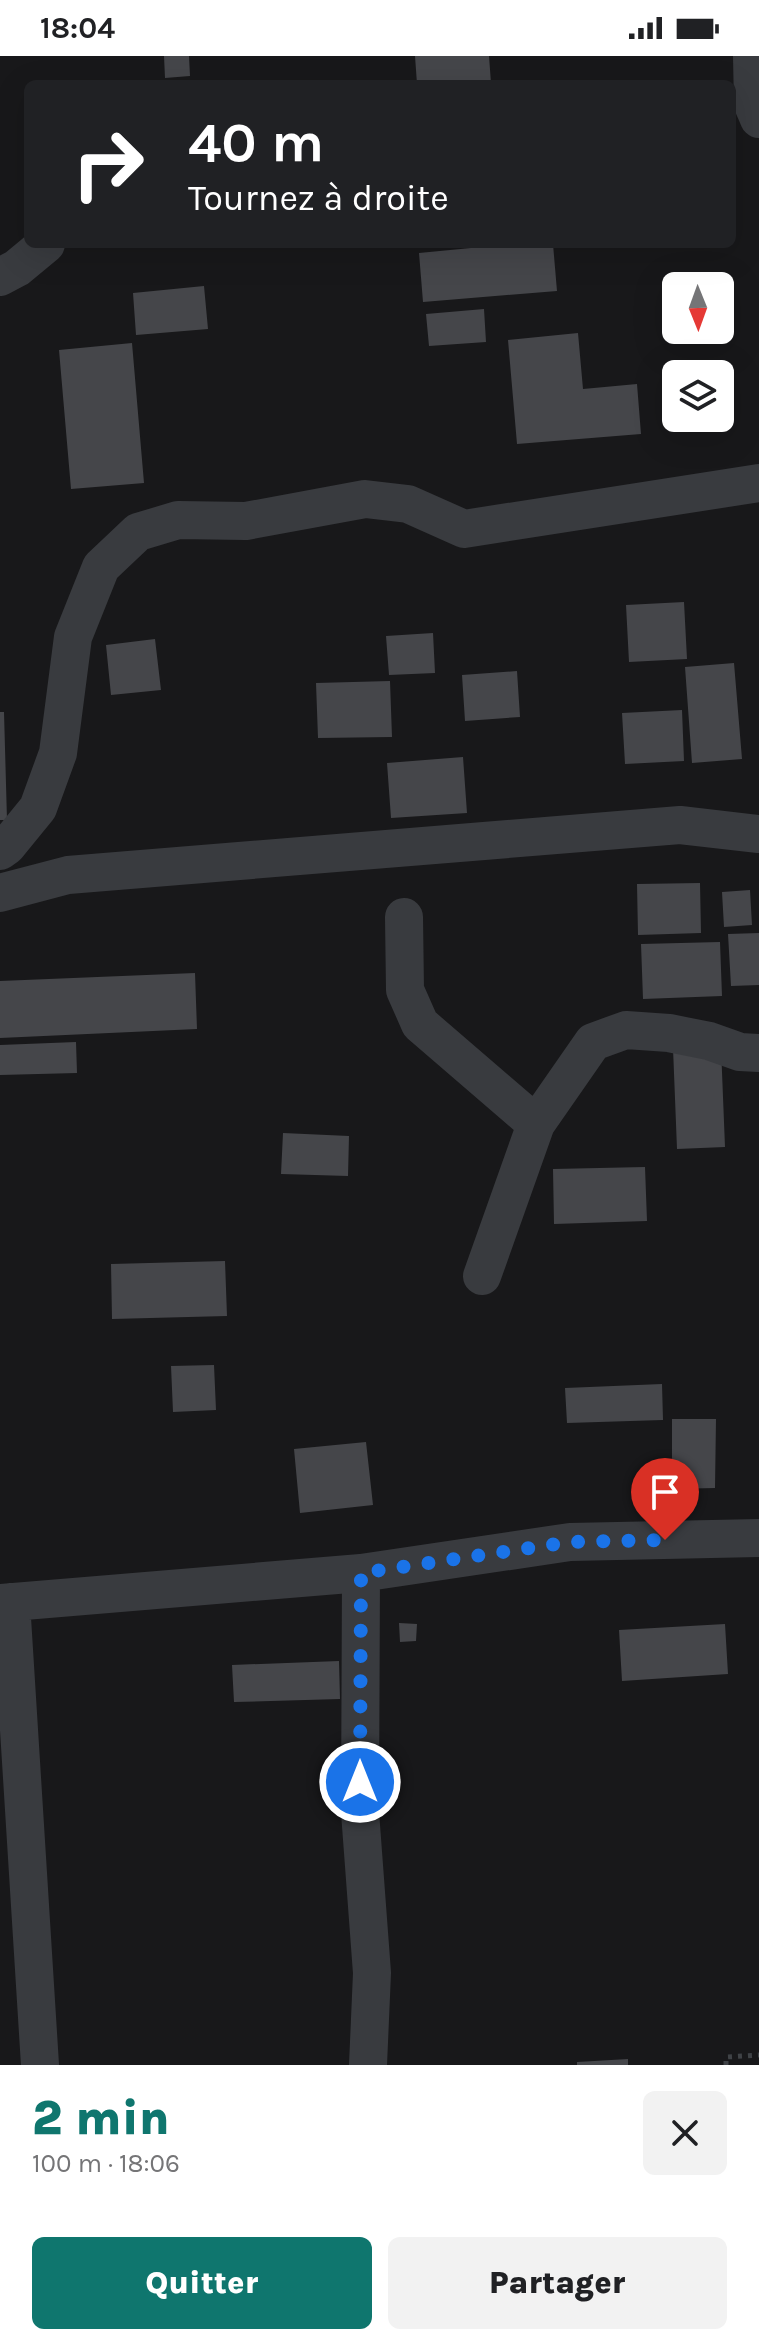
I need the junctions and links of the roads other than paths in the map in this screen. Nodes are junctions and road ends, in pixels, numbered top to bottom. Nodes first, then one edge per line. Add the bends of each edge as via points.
1 (752, 56) edge
2 (748, 110) edge
3 (41, 248) edge
4 (0, 277) edge
5 (759, 483) edge
6 (759, 834) edge
7 (0, 851) edge
8 (0, 893) edge
9 (404, 917) dead end
10 (759, 1053) edge
11 (536, 1124) junction
12 (482, 1276) dead end
13 (759, 1538) edge
14 (361, 1573) junction
15 (5, 1602) edge
16 (40, 2065) edge
17 (368, 2065) edge

1 - 2 street
3 - 4 street
5 - 7 street via 464,529 408,504 365,499 246,521 178,520 138,532 101,567 73,637 58,753 38,808
6 - 8 street via 664,826 68,875
9 - 11 street via 405,990 420,1024
10 - 11 street via 669,1033 626,1030 593,1042
11 - 12 street
13 - 14 street via 570,1542
14 - 15 street
14 - 17 street via 360,1812 372,1973
15 - 16 street

